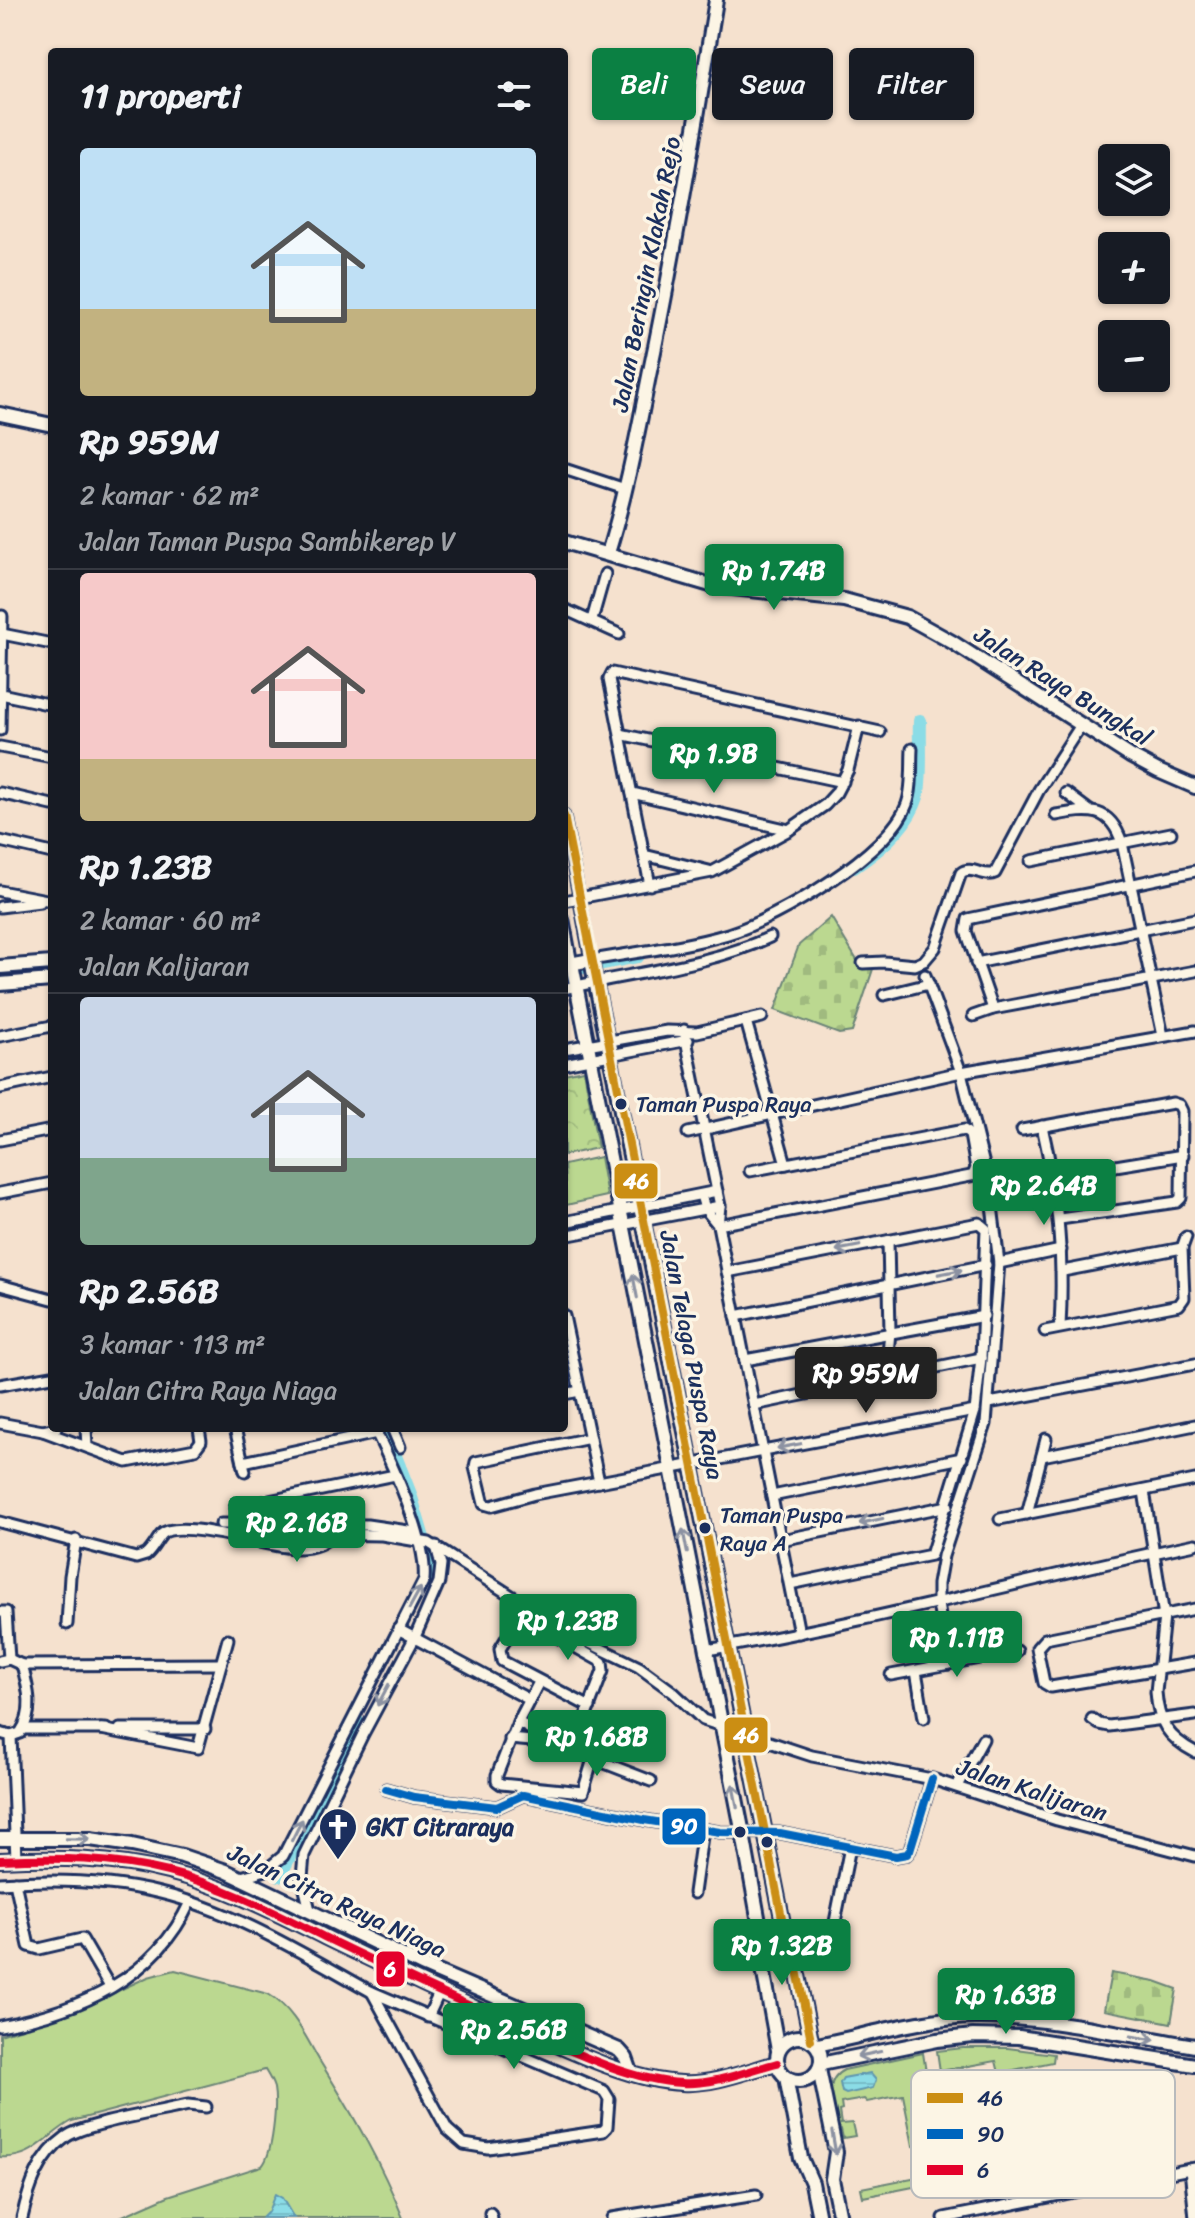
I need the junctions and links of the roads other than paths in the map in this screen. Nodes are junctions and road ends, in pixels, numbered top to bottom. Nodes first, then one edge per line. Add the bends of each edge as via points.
1 (716, 0) edge
2 (0, 414) edge
3 (48, 424) edge
4 (568, 470) edge
5 (625, 489) junction
6 (568, 543) edge
7 (608, 553) junction
8 (605, 574) dead end
9 (568, 611) edge
10 (2, 616) dead end
11 (592, 620) junction
12 (2, 634) edge
13 (619, 634) dead end
14 (48, 643) edge
15 (1, 694) edge
16 (48, 704) edge
17 (1081, 725) junction
18 (859, 726) junction
19 (0, 730) edge
20 (880, 732) dead end
21 (620, 734) junction
22 (0, 747) edge
23 (912, 749) dead end
24 (48, 756) edge
25 (843, 782) junction
26 (1195, 787) edge
27 (0, 793) edge
28 (632, 793) junction
29 (1066, 793) dead end
30 (48, 804) edge
31 (1090, 811) junction
32 (1056, 815) dead end
33 (789, 830) junction
34 (1171, 833) dead end
35 (568, 835) edge
36 (0, 841) edge
37 (1122, 843) junction
38 (48, 852) edge
39 (644, 855) junction
40 (1031, 861) dead end
41 (1195, 871) edge
42 (712, 872) junction
43 (1130, 884) junction
44 (650, 885) junction
45 (0, 891) edge
46 (581, 898) junction
47 (48, 900) edge
48 (568, 900) edge
49 (48, 901) edge
50 (0, 907) edge
51 (1195, 919) edge
52 (1140, 929) junction
53 (770, 937) dead end
54 (591, 962) junction
55 (48, 963) edge
56 (863, 963) dead end
57 (976, 963) junction
58 (570, 966) edge
59 (0, 967) edge
60 (1195, 971) edge
61 (1149, 978) junction
62 (595, 981) junction
63 (48, 982) edge
64 (0, 984) edge
65 (572, 986) edge
66 (884, 995) dead end
67 (993, 1009) junction
68 (973, 1016) dead end
69 (762, 1017) dead end
70 (746, 1021) junction
71 (48, 1027) edge
72 (684, 1030) junction
73 (667, 1031) junction
74 (1195, 1031) edge
75 (697, 1032) junction
76 (0, 1036) edge
77 (1163, 1036) junction
78 (607, 1042) junction
79 (686, 1042) junction
80 (588, 1045) junction
81 (670, 1045) junction
82 (568, 1048) edge
83 (610, 1056) junction
84 (591, 1059) junction
85 (568, 1063) edge
86 (961, 1072) junction
87 (48, 1078) edge
88 (0, 1088) edge
89 (773, 1114) junction
90 (1042, 1126) junction
91 (704, 1129) junction
92 (1022, 1130) dead end
93 (48, 1131) edge
94 (688, 1133) dead end
95 (0, 1140) edge
96 (1183, 1155) junction
97 (786, 1164) junction
98 (750, 1171) dead end
99 (974, 1173) junction
100 (986, 1173) junction
101 (1054, 1176) junction
102 (48, 1184) edge
103 (717, 1191) junction
104 (0, 1193) edge
105 (701, 1195) junction
106 (720, 1206) junction
107 (640, 1207) junction
108 (705, 1209) junction
109 (621, 1211) junction
110 (1060, 1219) junction
111 (568, 1221) edge
112 (643, 1221) junction
113 (623, 1225) junction
114 (718, 1225) junction
115 (568, 1235) edge
116 (1186, 1237) dead end
117 (888, 1241) junction
118 (1182, 1248) junction
119 (1061, 1250) junction
120 (999, 1263) junction
121 (986, 1265) junction
122 (1063, 1271) junction
123 (727, 1272) junction
124 (890, 1284) junction
125 (0, 1285) edge
126 (48, 1298) edge
127 (736, 1316) junction
128 (984, 1316) junction
129 (1060, 1327) junction
130 (890, 1331) junction
131 (1045, 1331) dead end
132 (568, 1352) edge
133 (981, 1358) junction
134 (745, 1360) junction
135 (1195, 1364) edge
136 (48, 1377) edge
137 (886, 1378) junction
138 (0, 1384) edge
139 (580, 1391) junction
140 (568, 1393) edge
141 (989, 1403) junction
142 (754, 1405) junction
143 (975, 1411) junction
144 (0, 1423) edge
145 (1195, 1425) edge
146 (48, 1430) edge
147 (43, 1431) junction
148 (86, 1432) edge
149 (200, 1432) edge
150 (236, 1432) edge
151 (372, 1432) edge
152 (376, 1432) edge
153 (394, 1432) edge
154 (590, 1438) junction
155 (1046, 1439) dead end
156 (87, 1447) junction
157 (400, 1447) dead end
158 (763, 1451) junction
159 (1042, 1456) junction
160 (962, 1458) junction
161 (691, 1465) junction
162 (671, 1468) junction
163 (395, 1475) junction
164 (1195, 1480) edge
165 (599, 1482) junction
166 (1144, 1491) junction
167 (772, 1496) junction
168 (948, 1506) junction
169 (235, 1508) dead end
170 (1027, 1514) junction
171 (1000, 1519) dead end
172 (0, 1522) edge
173 (221, 1524) dead end
174 (76, 1540) junction
175 (781, 1540) junction
176 (424, 1541) junction
177 (1195, 1544) edge
178 (1155, 1552) junction
179 (790, 1584) junction
180 (938, 1604) junction
181 (1195, 1609) edge
182 (0, 1612) edge
183 (1164, 1616) junction
184 (67, 1624) dead end
185 (399, 1629) junction
186 (799, 1633) junction
187 (413, 1636) junction
188 (228, 1639) dead end
189 (728, 1647) junction
190 (707, 1650) junction
191 (1017, 1651) dead end
192 (4, 1660) edge
193 (1195, 1663) edge
194 (221, 1664) junction
195 (948, 1664) junction
196 (22, 1665) junction
197 (1157, 1670) junction
198 (916, 1671) junction
199 (891, 1675) dead end
200 (539, 1682) junction
201 (528, 1699) junction
202 (590, 1707) junction
203 (1195, 1715) edge
204 (924, 1718) dead end
205 (1092, 1719) dead end
206 (1161, 1721) junction
207 (518, 1722) junction
208 (722, 1726) junction
209 (23, 1729) junction
210 (101, 1729) junction
211 (205, 1729) junction
212 (0, 1733) edge
213 (745, 1733) junction
214 (11, 1736) junction
215 (510, 1739) junction
216 (983, 1739) dead end
217 (556, 1744) junction
218 (573, 1750) junction
219 (1195, 1752) edge
220 (593, 1759) junction
221 (932, 1779) junction
222 (651, 1781) dead end
223 (957, 1786) junction
224 (386, 1789) dead end
225 (703, 1829) junction
226 (765, 1833) junction
227 (743, 1834) junction
228 (0, 1839) edge
229 (15, 1839) junction
230 (850, 1847) junction
231 (1195, 1856) edge
232 (16, 1859) junction
233 (0, 1860) edge
234 (241, 1877) junction
235 (15, 1882) junction
236 (0, 1883) edge
237 (694, 1893) dead end
238 (190, 1902) junction
239 (310, 1910) junction
240 (783, 1923) junction
241 (760, 1928) junction
242 (828, 1957) dead end
243 (424, 1966) junction
244 (417, 1982) junction
245 (110, 1987) junction
246 (372, 1992) junction
247 (439, 1993) junction
248 (428, 2017) junction
249 (0, 2026) edge
250 (814, 2042) junction
251 (1195, 2046) edge
252 (778, 2056) junction
253 (1195, 2065) edge
254 (820, 2066) junction
255 (631, 2072) junction
256 (786, 2077) junction
257 (206, 2107) dead end
258 (1192, 2169) edge
259 (832, 2179) junction
260 (812, 2183) junction
261 (756, 2195) dead end
262 (1045, 2198) edge
263 (22, 2218) edge
264 (618, 2218) edge
265 (819, 2218) edge
266 (840, 2218) edge
267 (944, 2218) edge
268 (1195, 2218) edge

1 - 5 street, Jalan Beringin Klakah Rejo via 679,229
2 - 3 street
4 - 5 street
5 - 7 street, Jalan Beringin Klakah Rejo
6 - 7 street, Jalan Raya Bungkal
7 - 17 street, Jalan Raya Bungkal via 714,586 831,598 891,611 952,642
8 - 11 street
9 - 11 street
10 - 12 street
11 - 13 street
12 - 14 street
12 - 15 street
15 - 16 street
15 - 19 street
17 - 26 street, Jalan Raya Bungkal
17 - 56 street via 995,873 961,873 933,952 915,965
18 - 20 street
18 - 21 street via 615,673 609,679
18 - 25 street
21 - 25 street
21 - 28 street
22 - 24 street
23 - 54 street via 904,812 875,846 831,881 729,934
25 - 33 street via 825,805
27 - 30 street
28 - 33 street
28 - 39 street
29 - 31 street
31 - 32 street
31 - 37 street via 1112,820
33 - 42 street
34 - 37 street
35 - 46 street
36 - 38 street
37 - 40 street
37 - 43 street
39 - 42 street
39 - 44 street
41 - 43 street
42 - 44 street
43 - 52 street
43 - 57 street via 972,916 966,931
44 - 46 street
45 - 47 street
46 - 48 street
46 - 54 street
49 - 50 street
51 - 52 street
52 - 57 street
52 - 61 street
53 - 62 street via 716,958
54 - 58 street
54 - 62 street, Jalan Telaga Puspa Raya
55 - 59 street
57 - 67 street
58 - 65 street, Jalan Telaga Puspa Raya
60 - 61 street
61 - 67 street
61 - 77 street
62 - 65 street
62 - 78 street, Jalan Telaga Puspa Raya
63 - 64 street
65 - 80 street, Jalan Telaga Puspa Raya
66 - 86 street via 927,980
67 - 68 street
69 - 70 street
70 - 75 street
70 - 89 street
71 - 76 street
72 - 73 street
72 - 75 street
72 - 79 street
73 - 78 street
73 - 81 street
74 - 77 street
75 - 79 street
77 - 86 street
78 - 80 street
78 - 83 street, Jalan Telaga Puspa Raya
79 - 81 street
79 - 91 street
80 - 82 street
80 - 84 street, Jalan Telaga Puspa Raya
81 - 83 street
83 - 84 street
83 - 107 street, Jalan Telaga Puspa Raya
84 - 85 street
84 - 109 street, Jalan Telaga Puspa Raya
86 - 89 street
86 - 100 street
87 - 88 street
89 - 91 street
89 - 97 street
90 - 92 street
90 - 96 street via 1173,1103 1182,1111
90 - 101 street
91 - 94 street
91 - 103 street
93 - 95 street
96 - 101 street
96 - 110 street via 1177,1202
97 - 98 street
97 - 99 street via 964,1130 970,1135
99 - 100 street
99 - 114 street
100 - 120 street
101 - 110 street
102 - 104 street
103 - 105 street
103 - 106 street
105 - 107 street
105 - 108 street
106 - 108 street
106 - 114 street
107 - 109 street
107 - 112 street, Jalan Telaga Puspa Raya
108 - 112 street
108 - 114 street
109 - 111 street
109 - 113 street, Jalan Telaga Puspa Raya
110 - 119 street
112 - 113 street
112 - 161 street, Jalan Telaga Puspa Raya
113 - 115 street
162 -> 113 street, Jalan Telaga Puspa Raya
114 - 123 street
116 - 118 street
117 - 121 street via 979,1223 986,1231
117 -> 123 street
117 - 124 street
118 - 122 street
118 - 129 street via 1184,1298 1179,1305
119 - 120 street
119 - 122 street
120 - 141 street
124 -> 121 street
121 - 128 street
122 - 129 street
123 - 127 street
124 - 127 street
124 - 130 street
125 - 126 street
127 - 134 street
128 - 130 street
128 - 133 street
129 - 131 street
130 - 134 street
130 - 137 street
132 - 139 street
133 - 137 street
133 - 143 street
134 - 142 street
135 - 141 street
136 - 138 street
137 - 142 street
139 - 140 street
139 - 154 street
141 - 180 street via 943,1556
142 - 158 street
143 -> 158 street
143 - 160 street
144 - 147 street
145 - 159 street
146 - 147 street
147 - 156 street
148 - 156 street
149 - 156 street via 195,1449 127,1462
150 - 151 street via 244,1466
152 - 163 street
153 - 157 street
154 - 165 street
154 - 165 street via 475,1464 487,1506
155 - 159 street
158 - 161 street
158 - 167 street
159 - 170 street
160 - 167 street
160 - 168 street
161 - 162 street
161 - 189 street, Jalan Telaga Puspa Raya
162 - 165 street
190 -> 162 street, Jalan Telaga Puspa Raya
163 - 169 street
163 - 176 street
164 - 166 street
166 - 170 street
166 - 178 street
167 - 175 street
168 -> 175 street
168 - 179 street via 931,1555
170 - 171 street
172 - 174 street
173 - 176 street via 367,1525
174 - 176 street via 136,1558 150,1552 169,1530 247,1539 253,1533 382,1535
174 - 184 street
175 - 179 street
185 -> 176 street via 424,1580
176 - 187 street via 441,1565 439,1582
176 - 208 street, Jalan Kalijaran via 540,1616 639,1667 696,1714
177 - 178 street
178 - 180 street
178 - 183 street
179 - 186 street
180 - 186 street
180 - 195 street
181 - 183 street
182 - 192 street via 6,1612
183 - 197 street
183 - 197 street via 1045,1639 1037,1648 1048,1686
185 - 187 street
234 -> 185 street via 266,1870 283,1856
186 - 189 street
187 - 201 street
187 -> 239 street via 304,1855 302,1878
188 - 194 street
189 - 190 street
189 - 213 street, Jalan Telaga Puspa Raya
190 - 208 street, Jalan Telaga Puspa Raya
191 - 195 street
192 - 196 street
193 - 197 street
194 - 196 street
194 - 211 street
195 - 198 street
196 - 209 street via 29,1693
197 - 206 street
198 - 199 street
198 - 204 street
200 - 201 street
200 - 202 street
200 - 202 street via 500,1658 513,1624 520,1620 602,1662
201 - 207 street
202 - 218 street
203 - 206 street
205 - 206 street via 1106,1726
206 - 219 street via 1169,1736
207 - 215 street
207 - 217 street
208 - 213 street, Jalan Kalijaran
227 -> 208 street, Jalan Telaga Puspa Raya
209 - 210 street
209 - 214 street
210 - 211 street
210 - 211 street via 195,1749
212 - 214 street
213 - 221 street, Jalan Kalijaran via 812,1756
213 - 226 street, Jalan Telaga Puspa Raya
214 - 229 street
215 - 217 street
215 - 220 street via 497,1775 501,1784 583,1792
216 - 223 street
217 - 218 street
218 - 220 street
220 - 222 street
221 - 223 street, Jalan Kalijaran
221 - 230 street via 909,1853 896,1856
223 - 231 street, Jalan Kalijaran via 1057,1820
224 - 225 street via 497,1807 523,1795
225 - 227 street
225 - 237 street
226 - 227 street
226 - 230 street
226 - 240 street, Jalan Telaga Puspa Raya
227 - 241 street, Jalan Telaga Puspa Raya
228 - 229 street, Jalan Citra Raya Niaga
229 - 232 street
229 -> 234 street, Jalan Citra Raya Niaga via 132,1845
230 - 242 street
232 - 233 street, Jalan Citra Raya Niaga
232 - 244 street, Jalan Citra Raya Niaga via 124,1863 206,1883
234 - 239 street, Jalan Citra Raya Niaga
235 - 236 street
235 - 238 street via 90,1881
235 - 245 street via 29,1946 39,1949 82,1939
238 - 245 street via 151,1960
238 - 246 street via 260,1931
239 - 243 street, Jalan Citra Raya Niaga
240 - 241 street
240 - 250 street, Jalan Telaga Puspa Raya
241 - 252 street, Jalan Telaga Puspa Raya
243 - 244 street
243 - 255 street, Jalan Citra Raya Niaga via 619,2050
244 - 247 street, Jalan Citra Raya Niaga
245 - 249 street via 65,2009
246 - 248 street
246 - 248 street via 447,2129 464,2144 488,2148 607,2127 609,2099 604,2091
247 - 248 street
247 - 255 street, Jalan Citra Raya Niaga
250 -> 251 street via 973,2017
250 - 252 street via 792,2037
250 - 254 street
252 - 255 street, Jalan Citra Raya Niaga via 701,2082
252 - 256 street
253 -> 254 street via 1019,2037 973,2036
254 - 256 street via 804,2081
254 -> 259 street via 836,2152
256 - 260 street via 801,2158
257 - 263 street via 188,2105 68,2135 36,2172
258 - 268 street
259 - 260 street
259 - 266 street
260 - 265 street
261 - 264 street
262 - 267 street

